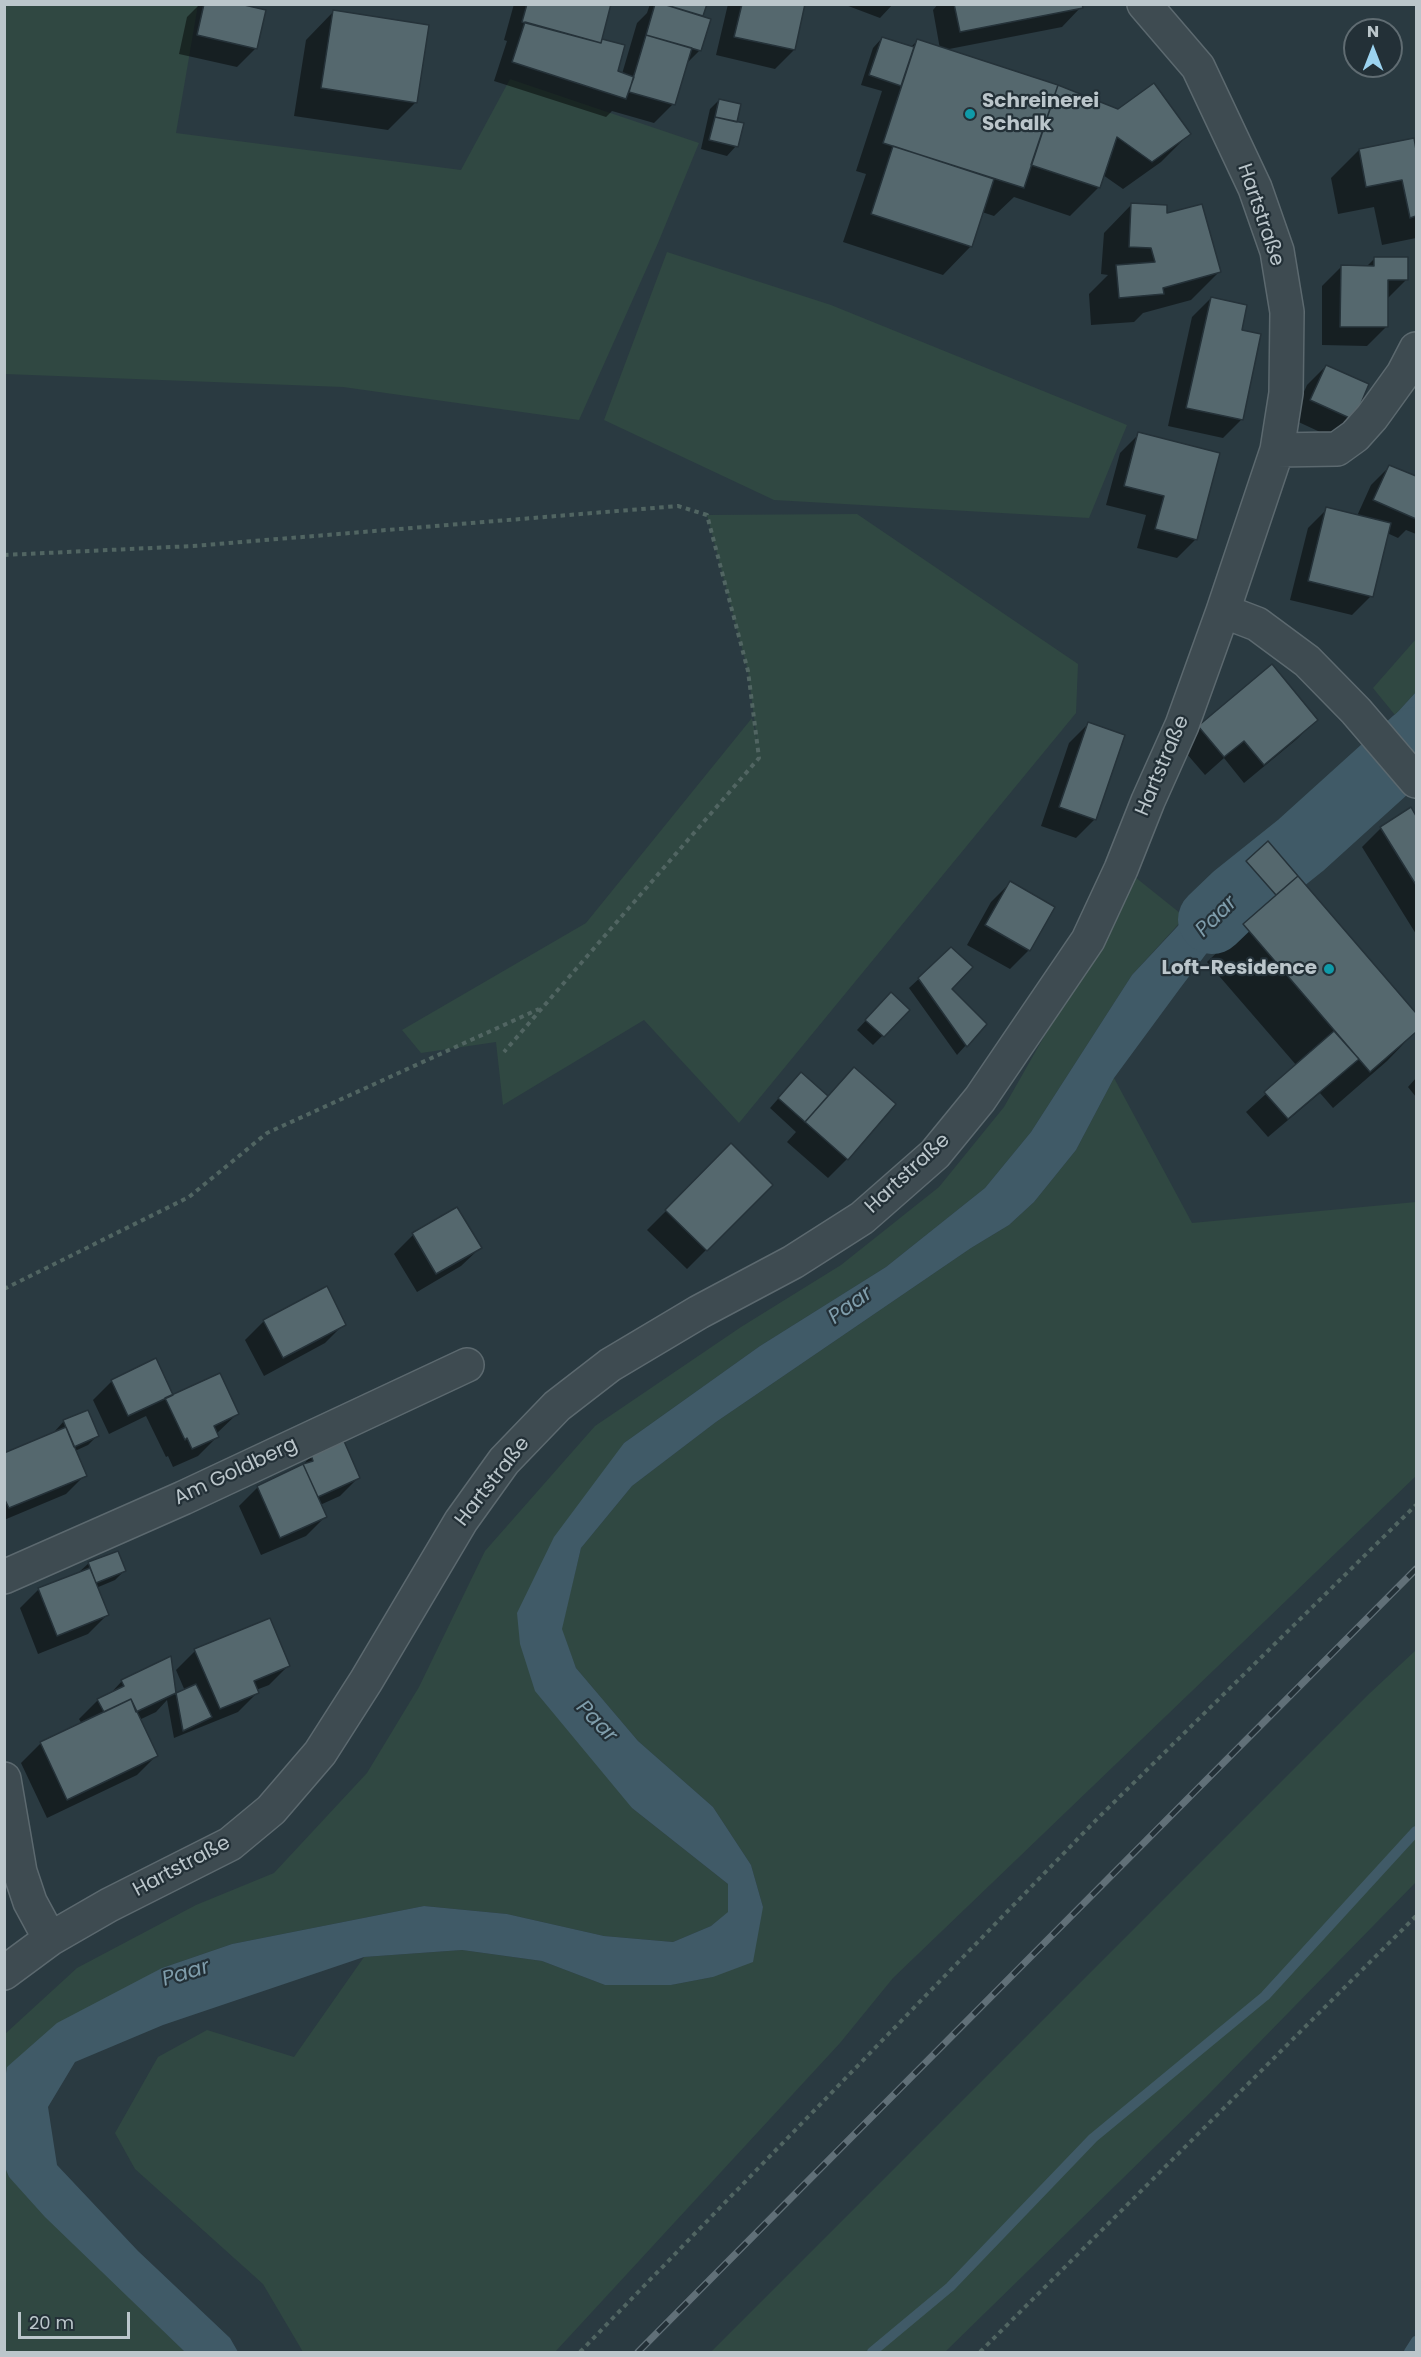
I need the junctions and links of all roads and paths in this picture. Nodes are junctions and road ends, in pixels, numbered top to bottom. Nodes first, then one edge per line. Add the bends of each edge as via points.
1 (1144, 4) edge
2 (1416, 349) edge
3 (1277, 450) junction
4 (4, 555) edge
5 (1223, 611) junction
6 (1416, 781) edge
7 (542, 1008) junction
8 (504, 1052) dead end
9 (4, 1289) edge
10 (467, 1365) dead end
11 (1416, 1505) edge
12 (4, 1577) edge
13 (4, 1779) edge
14 (1416, 1916) edge
15 (50, 1939) junction
16 (4, 1973) edge
17 (580, 2352) edge
18 (980, 2352) edge

1 - 3 street, Hartstraße via 1198,67 1255,188 1277,251 1287,312 1286,393
2 - 3 street via 1372,417 1355,436 1337,449
3 - 5 street, Hartstraße
4 - 7 path via 193,546 678,506 706,514 748,671 759,758
5 - 6 street via 1257,624 1306,661 1356,711
5 - 15 street, Hartstraße via 1182,725 1088,940 980,1099 935,1154 861,1218 793,1262 610,1365 557,1406 504,1461 467,1512 320,1753 271,1810 230,1844
7 - 8 path
7 - 9 path via 267,1133 189,1197
10 - 12 street, Am Goldberg
11 - 17 path via 1098,1818
13 - 15 street via 20,1872 30,1902
14 - 18 path
15 - 16 street, Hartstraße

